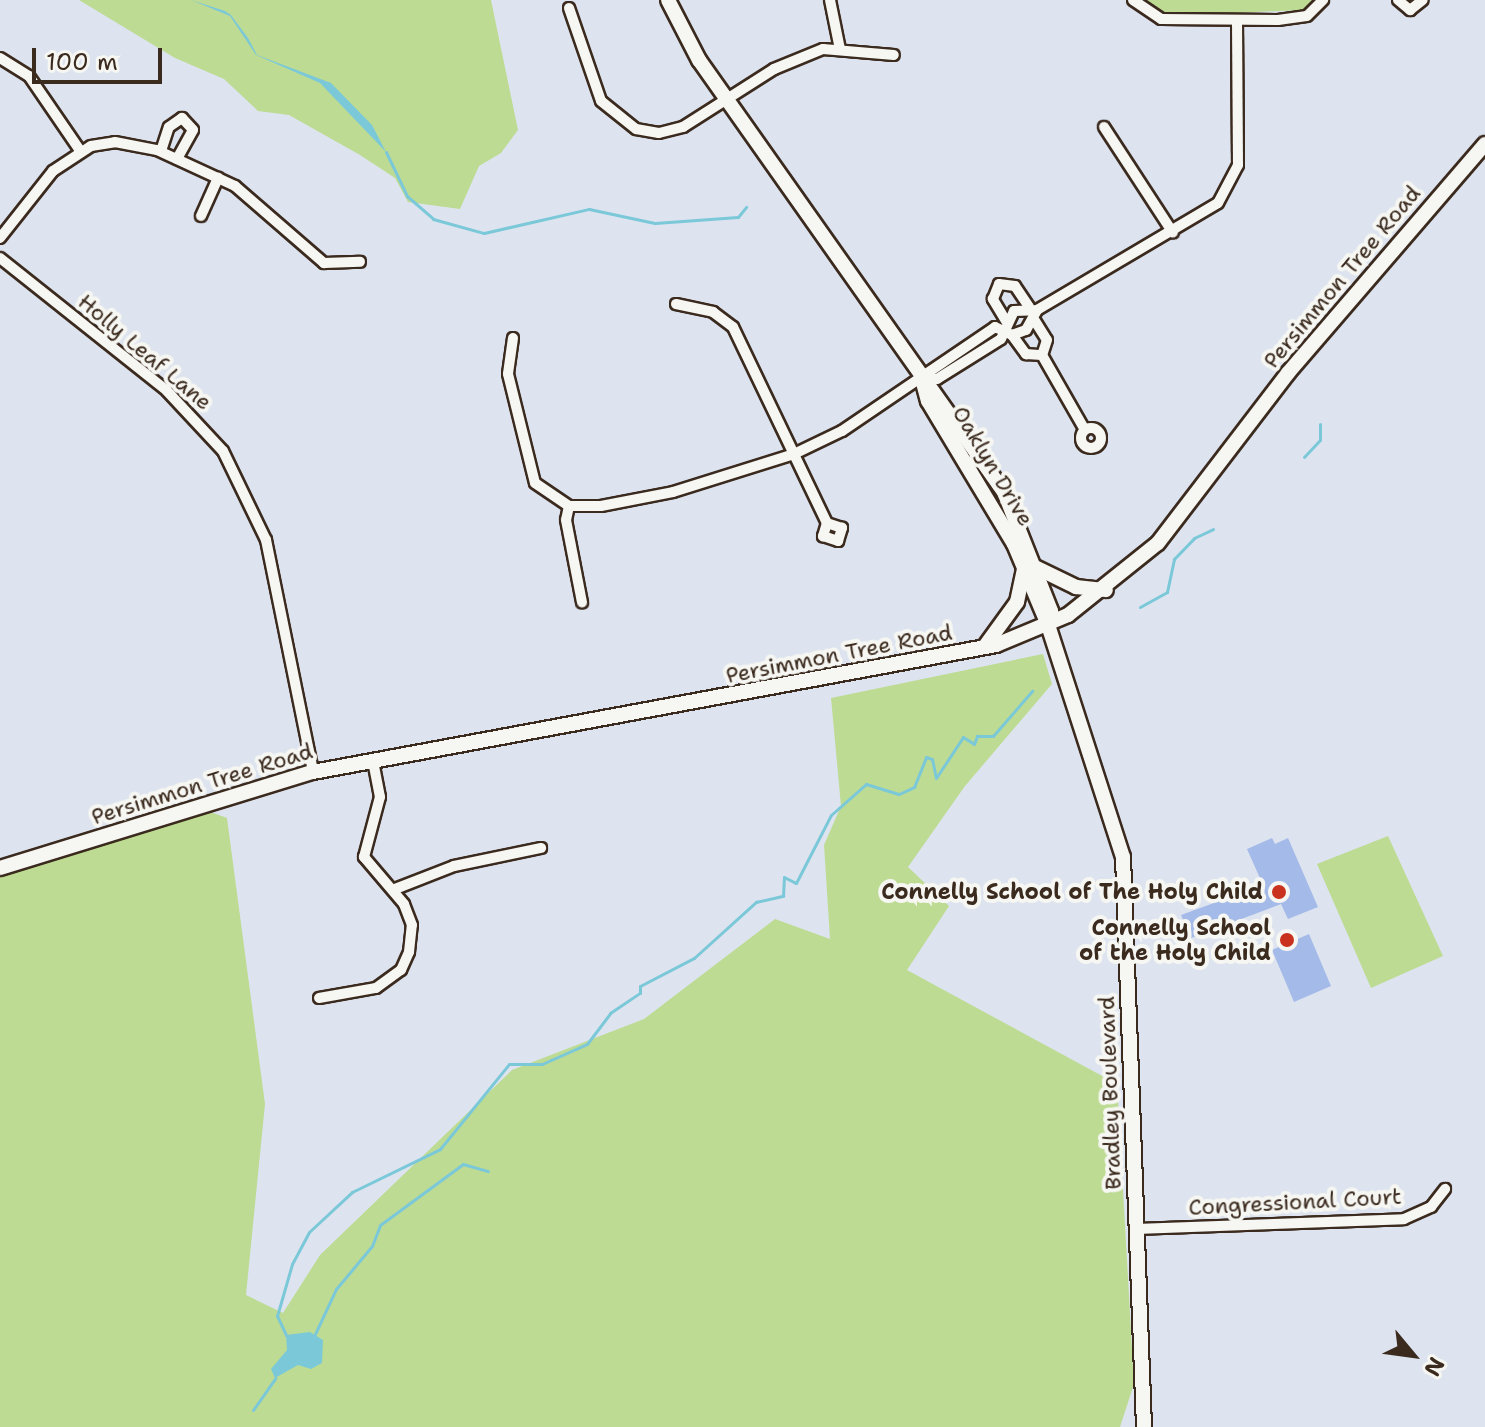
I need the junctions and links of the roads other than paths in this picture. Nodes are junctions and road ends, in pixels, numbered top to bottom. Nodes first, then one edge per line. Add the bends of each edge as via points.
1 (668, 0) edge
2 (830, 0) edge
3 (1133, 0) edge
4 (1323, 0) edge
5 (1398, 0) edge
6 (1423, 0) edge
7 (569, 8) dead end
8 (1237, 20) junction
9 (840, 49) junction
10 (894, 55) dead end
11 (0, 58) edge
12 (730, 99) junction
13 (1104, 127) dead end
14 (1485, 144) edge
15 (161, 151) junction
16 (81, 152) junction
17 (177, 159) junction
18 (218, 178) junction
19 (201, 216) dead end
20 (1173, 233) junction
21 (0, 238) edge
22 (0, 258) edge
23 (360, 262) dead end
24 (676, 304) dead end
25 (1033, 312) junction
26 (1008, 328) junction
27 (513, 338) dead end
28 (1042, 355) junction
29 (922, 379) junction
30 (1085, 430) dead end
31 (794, 454) junction
32 (569, 506) junction
33 (827, 523) dead end
34 (1029, 568) junction
35 (1106, 590) junction
36 (582, 602) dead end
37 (1048, 625) junction
38 (983, 648) junction
39 (373, 761) junction
40 (313, 772) junction
41 (541, 848) dead end
42 (0, 868) edge
43 (395, 889) junction
44 (319, 998) dead end
45 (1445, 1189) dead end
46 (1136, 1229) junction
47 (1144, 1427) edge

1 - 12 main road, Oaklyn Drive via 699,60
2 - 9 street
3 - 8 street via 1161,19
4 - 8 street via 1307,16
5 - 6 street via 1410,10
7 - 12 street via 601,101 617,119 659,133 683,127
8 - 20 street via 1238,165 1218,203
9 - 10 street
9 - 12 street via 793,59
11 - 16 street via 29,76
12 - 29 main road, Oaklyn Drive
13 - 20 street
14 - 35 main road, Persimmon Tree Road via 1288,373 1158,543
15 - 16 street via 115,142
15 - 17 street
15 - 17 street via 169,127 182,118 193,130
16 - 21 street via 53,171
17 - 18 street
18 - 19 street
18 - 23 street via 259,203 324,263
20 - 25 street
22 - 40 street, Holly Leaf Lane via 167,391 223,451 266,540
24 - 31 street via 713,312 733,327
25 - 26 street
25 - 26 street
25 - 26 street via 1015,286 999,284 993,299
25 - 28 street via 1047,340
26 - 28 street via 1026,354
26 - 29 street via 1001,339 937,379
27 - 32 street via 508,374 527,465 541,489
28 - 30 street
29 - 31 street
29 - 34 main road, Oaklyn Drive via 928,401 995,503
31 - 32 street via 673,492
31 - 33 street
32 - 36 street via 566,520
34 - 35 main road via 1076,587
34 - 37 main road, Oaklyn Drive via 1051,611
34 - 38 main road via 1017,602
35 - 37 main road, Persimmon Tree Road
37 - 38 main road, Persimmon Tree Road
37 - 46 main road, Bradley Boulevard via 1123,857
38 - 39 main road, Persimmon Tree Road
39 - 40 main road, Persimmon Tree Road
39 - 43 street via 380,797 364,857
40 - 42 main road, Persimmon Tree Road
41 - 43 street via 454,866
43 - 44 street via 412,925 401,970 376,988
45 - 46 street, Congressional Court via 1431,1207 1404,1219
46 - 47 main road, Bradley Boulevard

